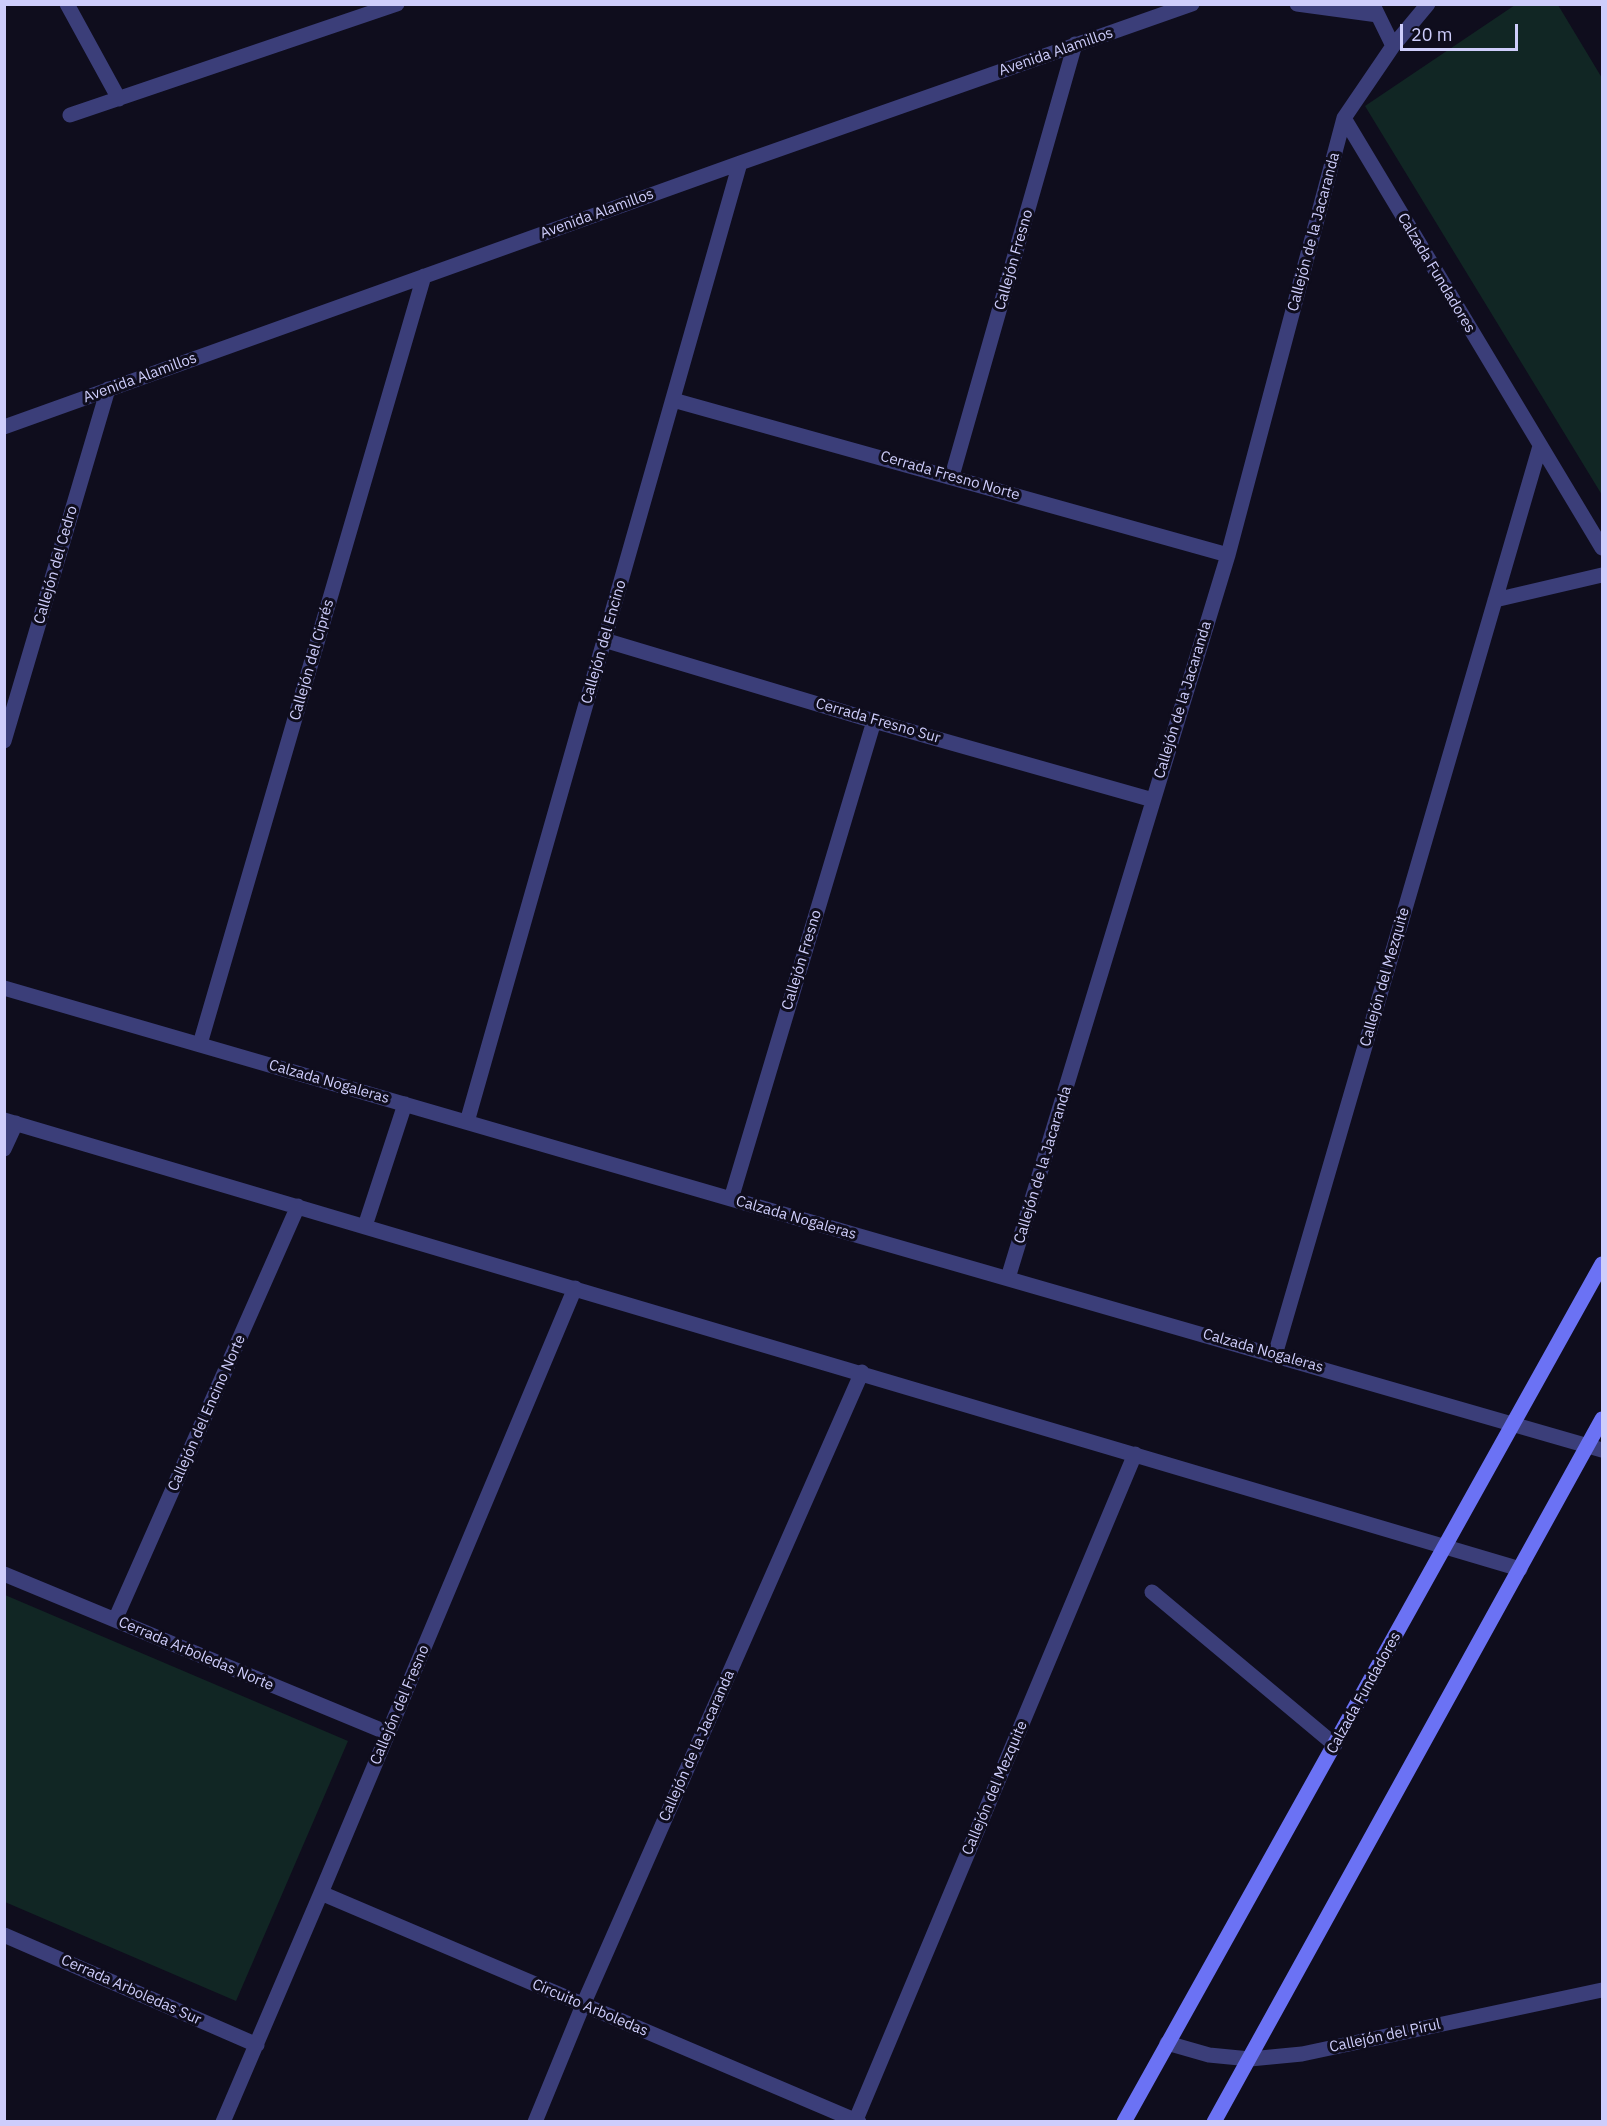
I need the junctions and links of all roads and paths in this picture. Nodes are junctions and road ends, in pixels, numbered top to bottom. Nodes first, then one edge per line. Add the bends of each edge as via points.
1 (66, 4) edge
2 (397, 4) edge
3 (1192, 4) edge
4 (1297, 4) edge
5 (1428, 4) edge
6 (1375, 10) edge
7 (359, 11) edge
8 (1075, 44) junction
9 (1393, 46) junction
10 (119, 99) junction
11 (70, 116) dead end
12 (1344, 118) junction
13 (740, 163) junction
14 (424, 276) junction
15 (108, 389) junction
16 (673, 400) junction
17 (4, 427) edge
18 (1540, 446) junction
19 (952, 476) junction
20 (1602, 548) edge
21 (1228, 555) junction
22 (1602, 575) edge
23 (1495, 600) junction
24 (604, 640) junction
25 (873, 721) junction
26 (4, 741) edge
27 (1153, 800) junction
28 (4, 988) edge
29 (200, 1044) junction
30 (405, 1104) junction
31 (10, 1121) edge
32 (467, 1122) junction
33 (4, 1149) edge
34 (731, 1199) junction
35 (298, 1206) junction
36 (365, 1226) junction
37 (1602, 1264) edge
38 (1008, 1278) junction
39 (575, 1288) junction
40 (1275, 1355) junction
41 (862, 1372) junction
42 (1602, 1419) edge
43 (1514, 1423) junction
44 (1595, 1447) edge
45 (1135, 1454) junction
46 (1446, 1547) junction
47 (1520, 1569) junction
48 (4, 1574) edge
49 (1152, 1592) dead end
50 (115, 1620) junction
51 (388, 1733) junction
52 (1335, 1744) junction
53 (321, 1893) junction
54 (4, 1935) edge
55 (1602, 1990) edge
56 (583, 2005) junction
57 (1167, 2043) junction
58 (257, 2045) junction
59 (1250, 2059) junction
60 (223, 2121) edge
61 (535, 2121) edge
62 (857, 2121) edge
63 (1124, 2121) edge
64 (1214, 2121) edge

1 - 10 street
2 - 7 street
3 - 8 street, Avenida Alamillos
4 - 6 street
5 - 9 street
6 - 9 street
7 - 10 street
8 - 13 street, Avenida Alamillos
8 - 19 street, Callejón Fresno
9 - 12 street
10 - 11 street
12 - 18 street, Calzada Fundadores
12 - 21 street, Callejón de la Jacaranda
13 - 14 street, Avenida Alamillos
13 - 16 street, Callejón del Encino
14 - 15 street, Avenida Alamillos
14 - 29 street, Callejón del Ciprés
15 - 17 street, Avenida Alamillos
15 - 26 street, Callejón del Cedro
16 - 19 street, Cerrada Fresno Norte
16 - 24 street, Callejón del Encino
18 - 20 street, Calzada Fundadores
18 - 23 street, Callejón del Mezquite
19 - 21 street, Cerrada Fresno Norte
21 - 27 street, Callejón de la Jacaranda
22 - 23 street
23 - 40 street, Callejón del Mezquite
24 - 25 street, Cerrada Fresno Sur
24 - 32 street, Callejón del Encino
25 - 27 street, Cerrada Fresno Sur
25 - 34 street, Callejón Fresno
27 - 38 street, Callejón de la Jacaranda
28 - 29 street, Calzada Nogaleras
29 - 30 street, Calzada Nogaleras
30 - 32 street, Calzada Nogaleras
30 - 36 street
31 - 33 street
31 - 35 street
32 - 34 street, Calzada Nogaleras
34 - 38 street, Calzada Nogaleras
35 - 36 street
35 - 50 street, Callejón del Encino Norte
36 - 39 street
37 - 43 main road, Calzada Fundadores
38 - 40 street, Calzada Nogaleras
39 - 41 street
39 - 51 street, Callejón del Fresno
40 - 43 street, Calzada Nogaleras
41 - 45 street
41 - 56 street, Callejón de la Jacaranda
42 - 44 main road
43 - 44 street, Calzada Nogaleras
43 - 46 main road, Calzada Fundadores
44 - 47 main road
45 - 46 street
45 - 62 street, Callejón del Mezquite
46 - 47 street
46 - 52 main road, Calzada Fundadores
47 - 59 main road
48 - 50 street, Cerrada Arboledas Norte
49 - 52 street
50 - 51 street, Cerrada Arboledas Norte
51 - 53 street, Callejón del Fresno
52 - 57 main road, Calzada Fundadores
53 - 56 street, Circuito Arboledas
53 - 58 street, Callejón del Fresno
54 - 58 street, Cerrada Arboledas Sur
55 - 59 street, Callejón del Pirul via 1302,2054
56 - 61 street, Callejón de la Jacaranda
56 - 62 street, Circuito Arboledas
57 - 59 street, Callejón del Pirul via 1209,2055
57 - 63 main road, Calzada Fundadores
58 - 60 street, Callejón del Fresno
59 - 64 main road

